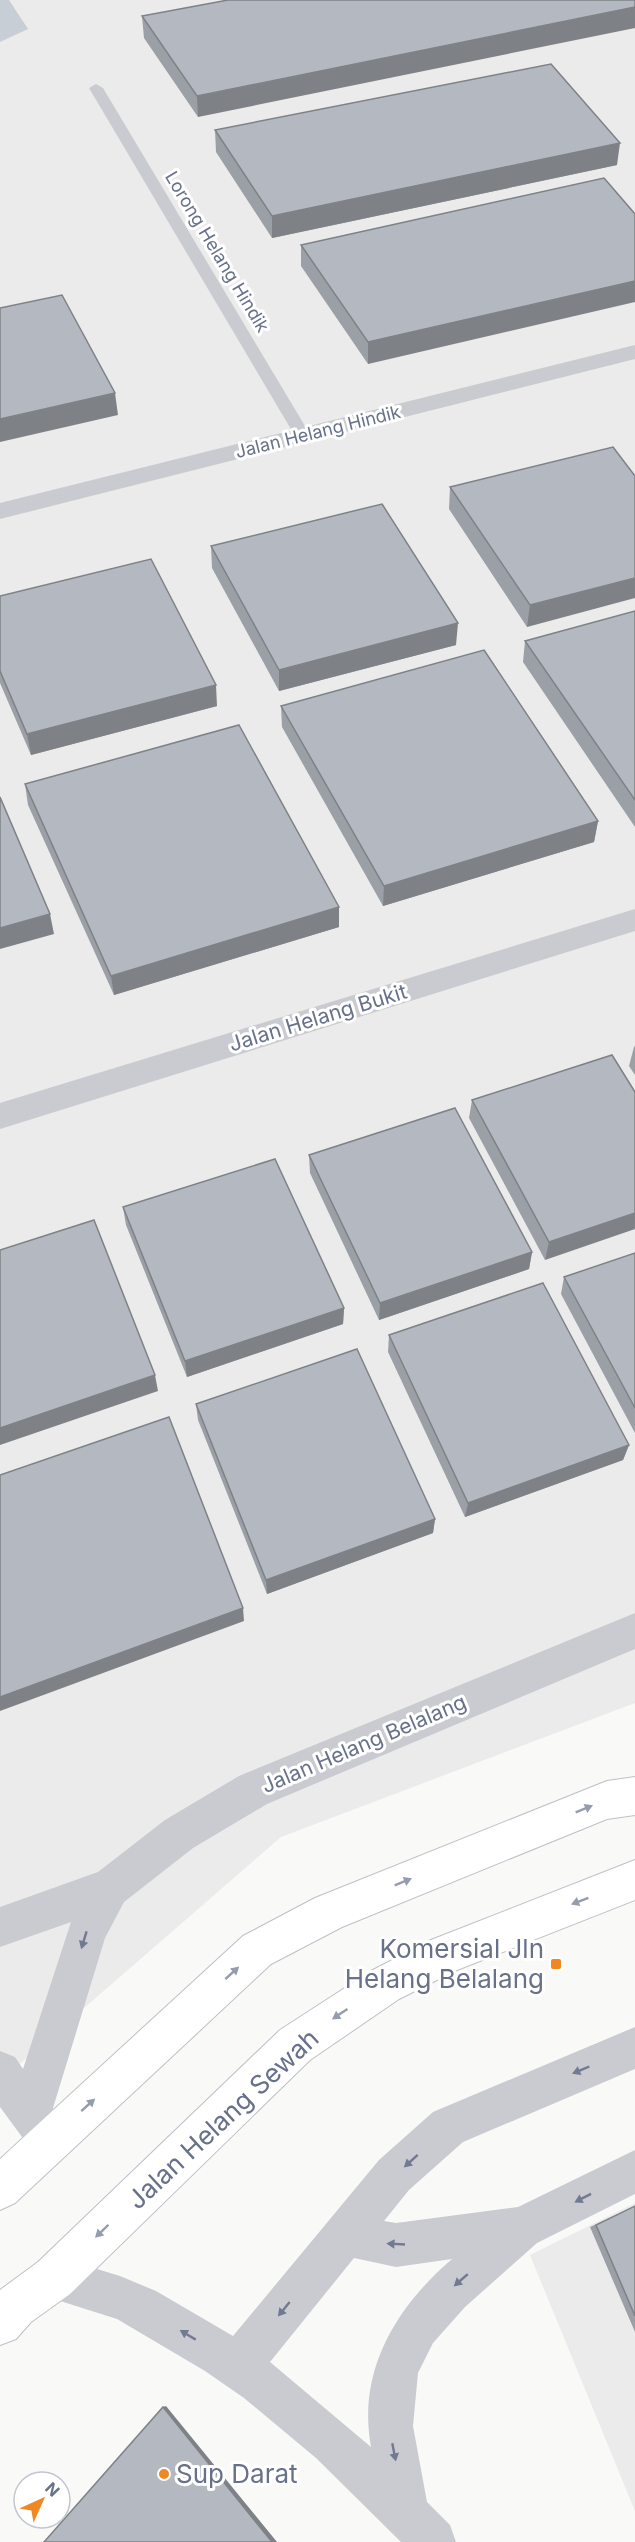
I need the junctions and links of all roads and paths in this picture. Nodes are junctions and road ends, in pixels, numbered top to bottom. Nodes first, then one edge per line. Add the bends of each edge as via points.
1 (96, 88) dead end
2 (635, 352) edge
3 (303, 436) junction
4 (0, 512) edge
5 (635, 920) edge
6 (0, 1116) edge
7 (635, 1631) edge
8 (635, 1796) edge
9 (635, 1880) edge
10 (110, 1887) junction
11 (0, 1927) edge
12 (635, 2048) edge
13 (0, 2072) edge
14 (40, 2126) junction
15 (635, 2171) edge
16 (0, 2188) edge
17 (522, 2228) junction
18 (345, 2234) junction
19 (54, 2278) junction
20 (5, 2320) edge
21 (238, 2365) junction
22 (420, 2528) edge

1 - 3 lane, Lorong Helang Hindik
2 - 3 street, Jalan Helang Hindik
3 - 4 street, Jalan Helang Hindik
5 - 6 street, Jalan Helang Bukit
7 - 10 street, Jalan Helang Belalang via 253,1790 179,1834
14 -> 8 street via 257,1950 339,1908 607,1800
9 -> 19 street, Jalan Helang Sewah via 446,1954 385,1985 295,2045
10 - 11 street, Jalan Helang Belalang
10 -> 14 street, Jalan Helang Belalang via 87,1931
12 -> 18 street via 448,2127 394,2175
13 - 14 street
14 - 16 street
15 -> 17 street
17 -> 18 street via 396,2246
17 -> 22 street via 449,2291 417,2327 396,2370 390,2426
18 -> 21 street
19 - 20 street, Jalan Helang Sewah
21 -> 19 street via 139,2306
21 - 22 street via 324,2432

